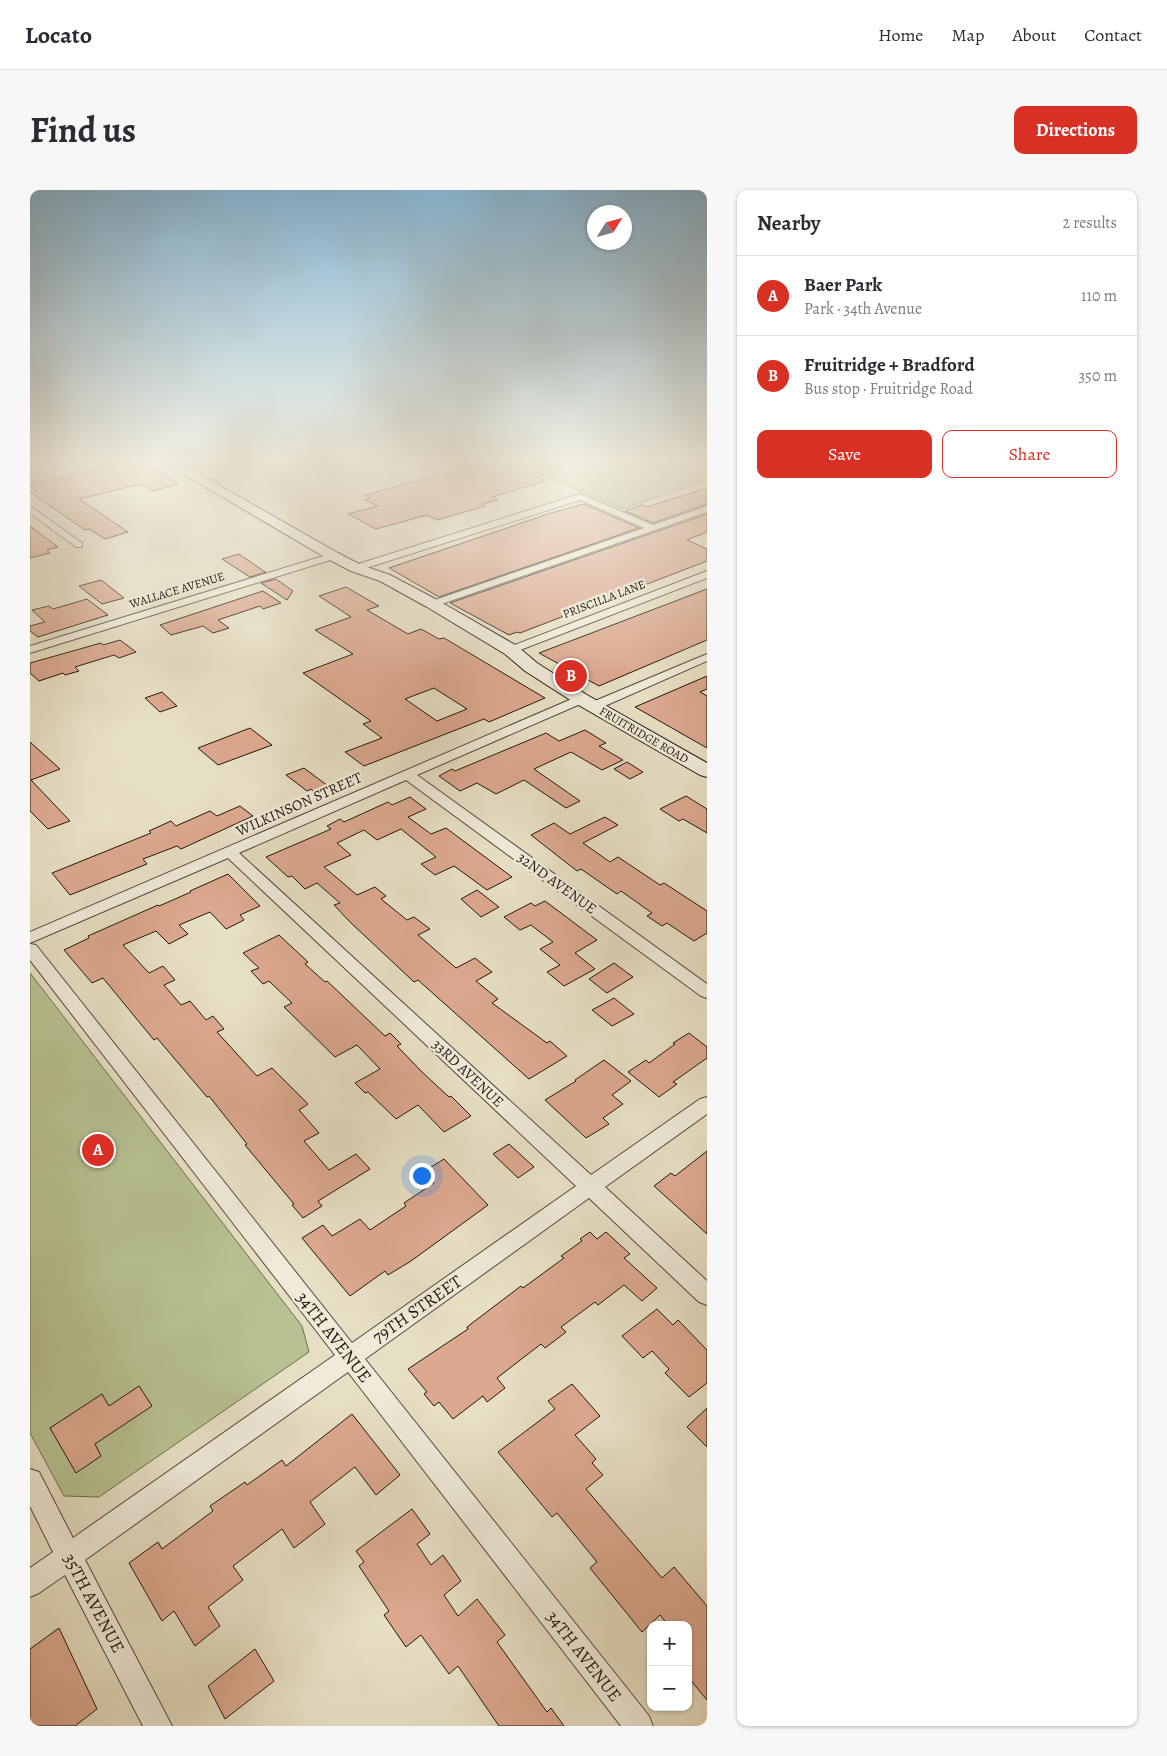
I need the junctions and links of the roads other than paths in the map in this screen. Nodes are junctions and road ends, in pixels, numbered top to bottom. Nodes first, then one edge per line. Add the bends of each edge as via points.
1 (60, 531) edge
2 (289, 531) edge
3 (474, 531) edge
4 (645, 531) edge
5 (79, 545) dead end
6 (333, 556) junction
7 (356, 568) junction
8 (707, 574) edge
9 (434, 604) junction
10 (30, 650) edge
11 (511, 650) junction
12 (707, 657) edge
13 (531, 667) junction
14 (587, 702) junction
15 (704, 767) edge
16 (407, 774) junction
17 (230, 852) junction
18 (30, 938) edge
19 (30, 949) edge
20 (707, 992) edge
21 (707, 1104) edge
22 (591, 1187) junction
23 (707, 1295) edge
24 (350, 1357) junction
25 (30, 1481) edge
26 (69, 1556) junction
27 (30, 1584) edge
28 (158, 1726) edge
29 (639, 1726) edge

1 - 5 street
2 - 6 main road, FRUITRIDGE ROAD
3 - 7 street
4 - 9 street
6 - 7 main road, FRUITRIDGE ROAD
6 - 10 street, WALLACE AVENUE
7 - 9 main road, FRUITRIDGE ROAD via 385,578
7 - 13 main road, FRUITRIDGE ROAD via 369,579 500,656
8 - 11 street, PRISCILLA LANE
9 - 11 main road, FRUITRIDGE ROAD
11 - 13 main road, FRUITRIDGE ROAD
12 - 14 street, WILKINSON STREET
13 - 14 main road, FRUITRIDGE ROAD
14 - 15 main road, FRUITRIDGE ROAD
14 - 16 street, WILKINSON STREET
16 - 17 street, WILKINSON STREET
16 - 20 street, 32ND AVENUE
17 - 18 street, WILKINSON STREET
17 - 22 street, 33RD AVENUE
19 - 24 street, 34TH AVENUE
21 - 22 street, 79TH STREET
22 - 23 street, 33RD AVENUE
22 - 24 street, 79TH STREET
24 - 26 street, 79TH STREET
24 - 29 street, 34TH AVENUE
25 - 26 street, 35TH AVENUE
26 - 27 street, 79TH STREET
26 - 28 street, 35TH AVENUE

